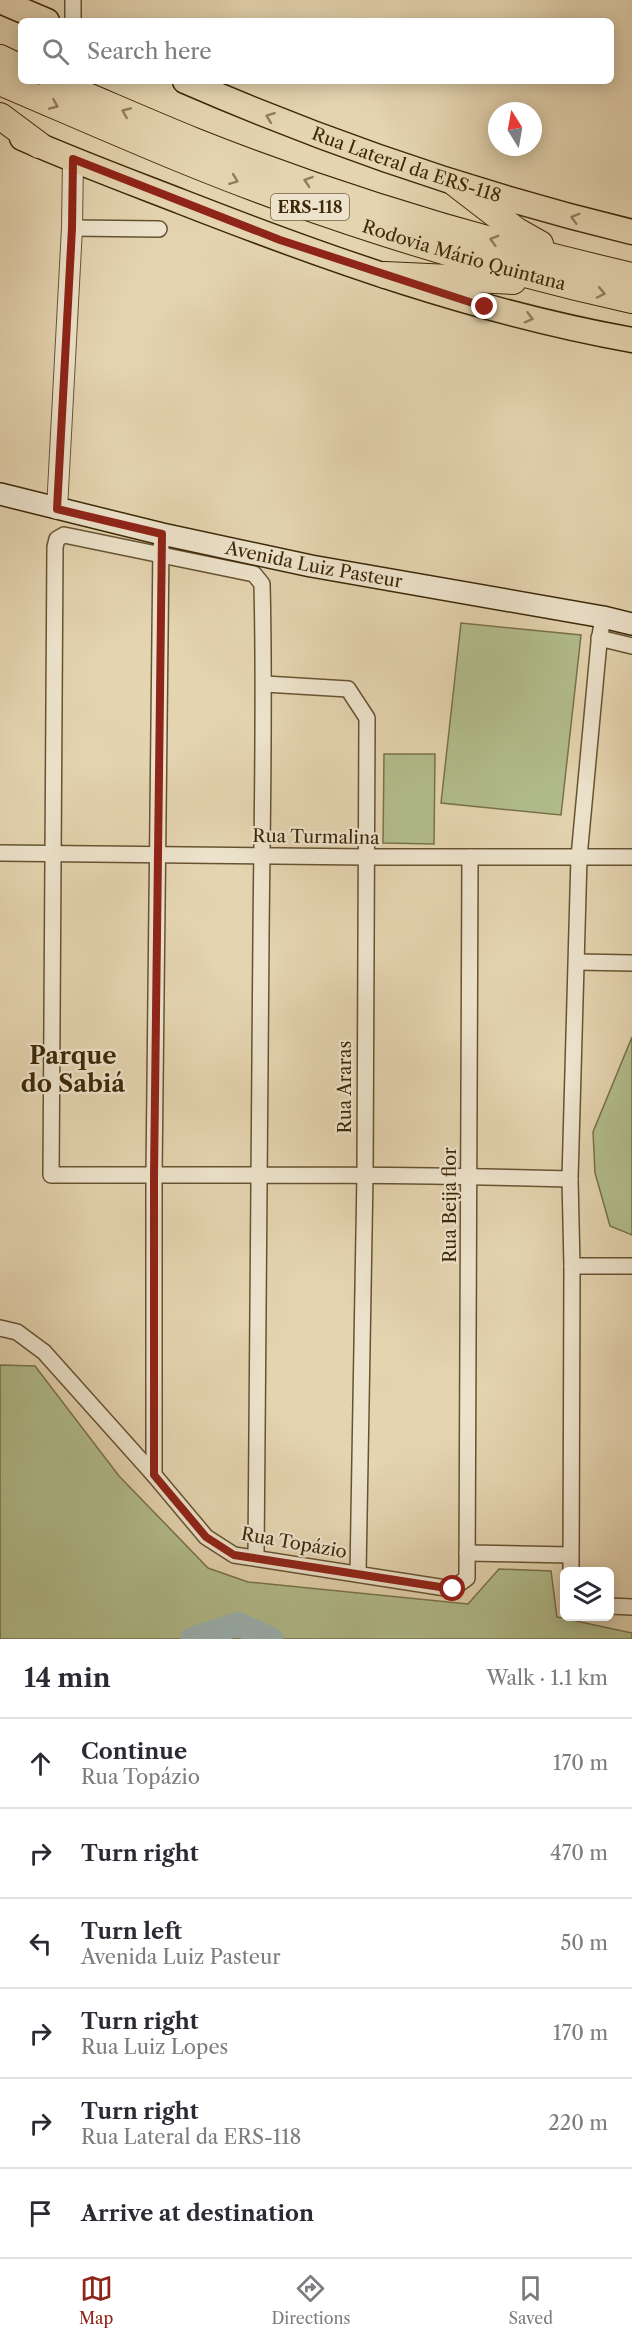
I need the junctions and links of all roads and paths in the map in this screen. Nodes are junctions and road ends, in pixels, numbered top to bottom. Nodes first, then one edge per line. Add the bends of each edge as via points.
1 (74, 0) edge
2 (0, 1) edge
3 (40, 18) edge
4 (73, 18) edge
5 (0, 58) edge
6 (18, 67) edge
7 (0, 82) edge
8 (59, 84) edge
9 (192, 84) edge
10 (0, 116) edge
11 (0, 129) edge
12 (39, 146) junction
13 (73, 159) junction
14 (456, 184) junction
15 (72, 228) junction
16 (159, 229) dead end
17 (632, 232) edge
18 (569, 273) junction
19 (385, 275) junction
20 (632, 276) edge
21 (632, 300) edge
22 (632, 340) edge
23 (0, 494) edge
24 (57, 509) junction
25 (161, 544) junction
26 (603, 617) junction
27 (632, 624) edge
28 (599, 638) junction
29 (632, 646) edge
30 (265, 684) junction
31 (0, 853) edge
32 (54, 854) junction
33 (158, 854) junction
34 (261, 855) junction
35 (366, 857) junction
36 (470, 857) junction
37 (579, 857) junction
38 (632, 857) edge
39 (577, 962) junction
40 (632, 963) edge
41 (154, 1175) junction
42 (259, 1175) junction
43 (364, 1175) junction
44 (470, 1176) junction
45 (570, 1179) junction
46 (573, 1266) junction
47 (632, 1266) edge
48 (0, 1328) edge
49 (154, 1475) junction
50 (467, 1553) junction
51 (570, 1555) junction
52 (256, 1557) junction
53 (571, 1567) edge
54 (358, 1574) junction
55 (614, 1606) edge
56 (632, 1607) edge

1 - 4 street
2 - 3 main road
5 - 6 highway
7 -> 18 highway, Rodovia Mário Quintana / ERS-118 via 283,198 409,240
18 -> 8 highway, Rodovia Mário Quintana / ERS-118 via 195,141
14 -> 9 main road, Rua Lateral da ERS-118 via 267,117
10 - 12 highway
11 - 12 main road
12 - 13 main road
13 - 15 street
13 - 19 main road via 280,240
17 -> 14 main road, Rua Lateral da ERS-118
14 - 18 highway
15 - 16 street
15 - 24 street
18 - 19 highway via 490,279
18 - 20 highway, Rodovia Mário Quintana / ERS-118
18 -> 21 highway, Rodovia Mário Quintana / ERS-118
19 -> 22 main road via 485,307
23 - 24 main road, Avenida Luiz Pasteur
24 - 25 main road, Avenida Luiz Pasteur
25 - 26 main road, Avenida Luiz Pasteur
25 - 30 street via 254,574 262,584
25 - 32 street via 64,535 57,539
25 - 33 street
26 - 27 main road, Avenida Luiz Pasteur
26 - 28 street
28 - 29 street
28 - 37 street
30 - 34 street
30 - 35 street, Rua Araras via 348,689 367,718
31 - 32 street, Rua Turmalina
32 - 33 street, Rua Turmalina
32 - 41 street via 51,1174
33 - 34 street, Rua Turmalina
33 - 41 street
34 - 35 street, Rua Turmalina
34 - 42 street
35 - 36 street, Rua Turmalina
35 - 43 street, Rua Araras
36 - 37 street, Rua Turmalina
36 - 44 street, Rua Beija flor
37 - 38 street, Rua Turmalina
37 - 39 street
39 - 40 street
39 - 45 street
41 - 42 street
41 - 49 street
42 - 43 street
42 - 52 street
43 - 44 street
43 - 54 street, Rua Araras
44 - 45 street
44 - 50 street, Rua Beija flor
45 - 46 street
46 - 47 street
46 - 51 street
48 - 49 street, Rua Topázio via 17,1332 44,1352
49 - 52 street, Rua Topázio via 206,1537 234,1555
50 - 51 street
50 - 54 street, Rua Topázio via 467,1578 453,1589
51 - 53 street
52 - 54 street, Rua Topázio
55 - 56 street

